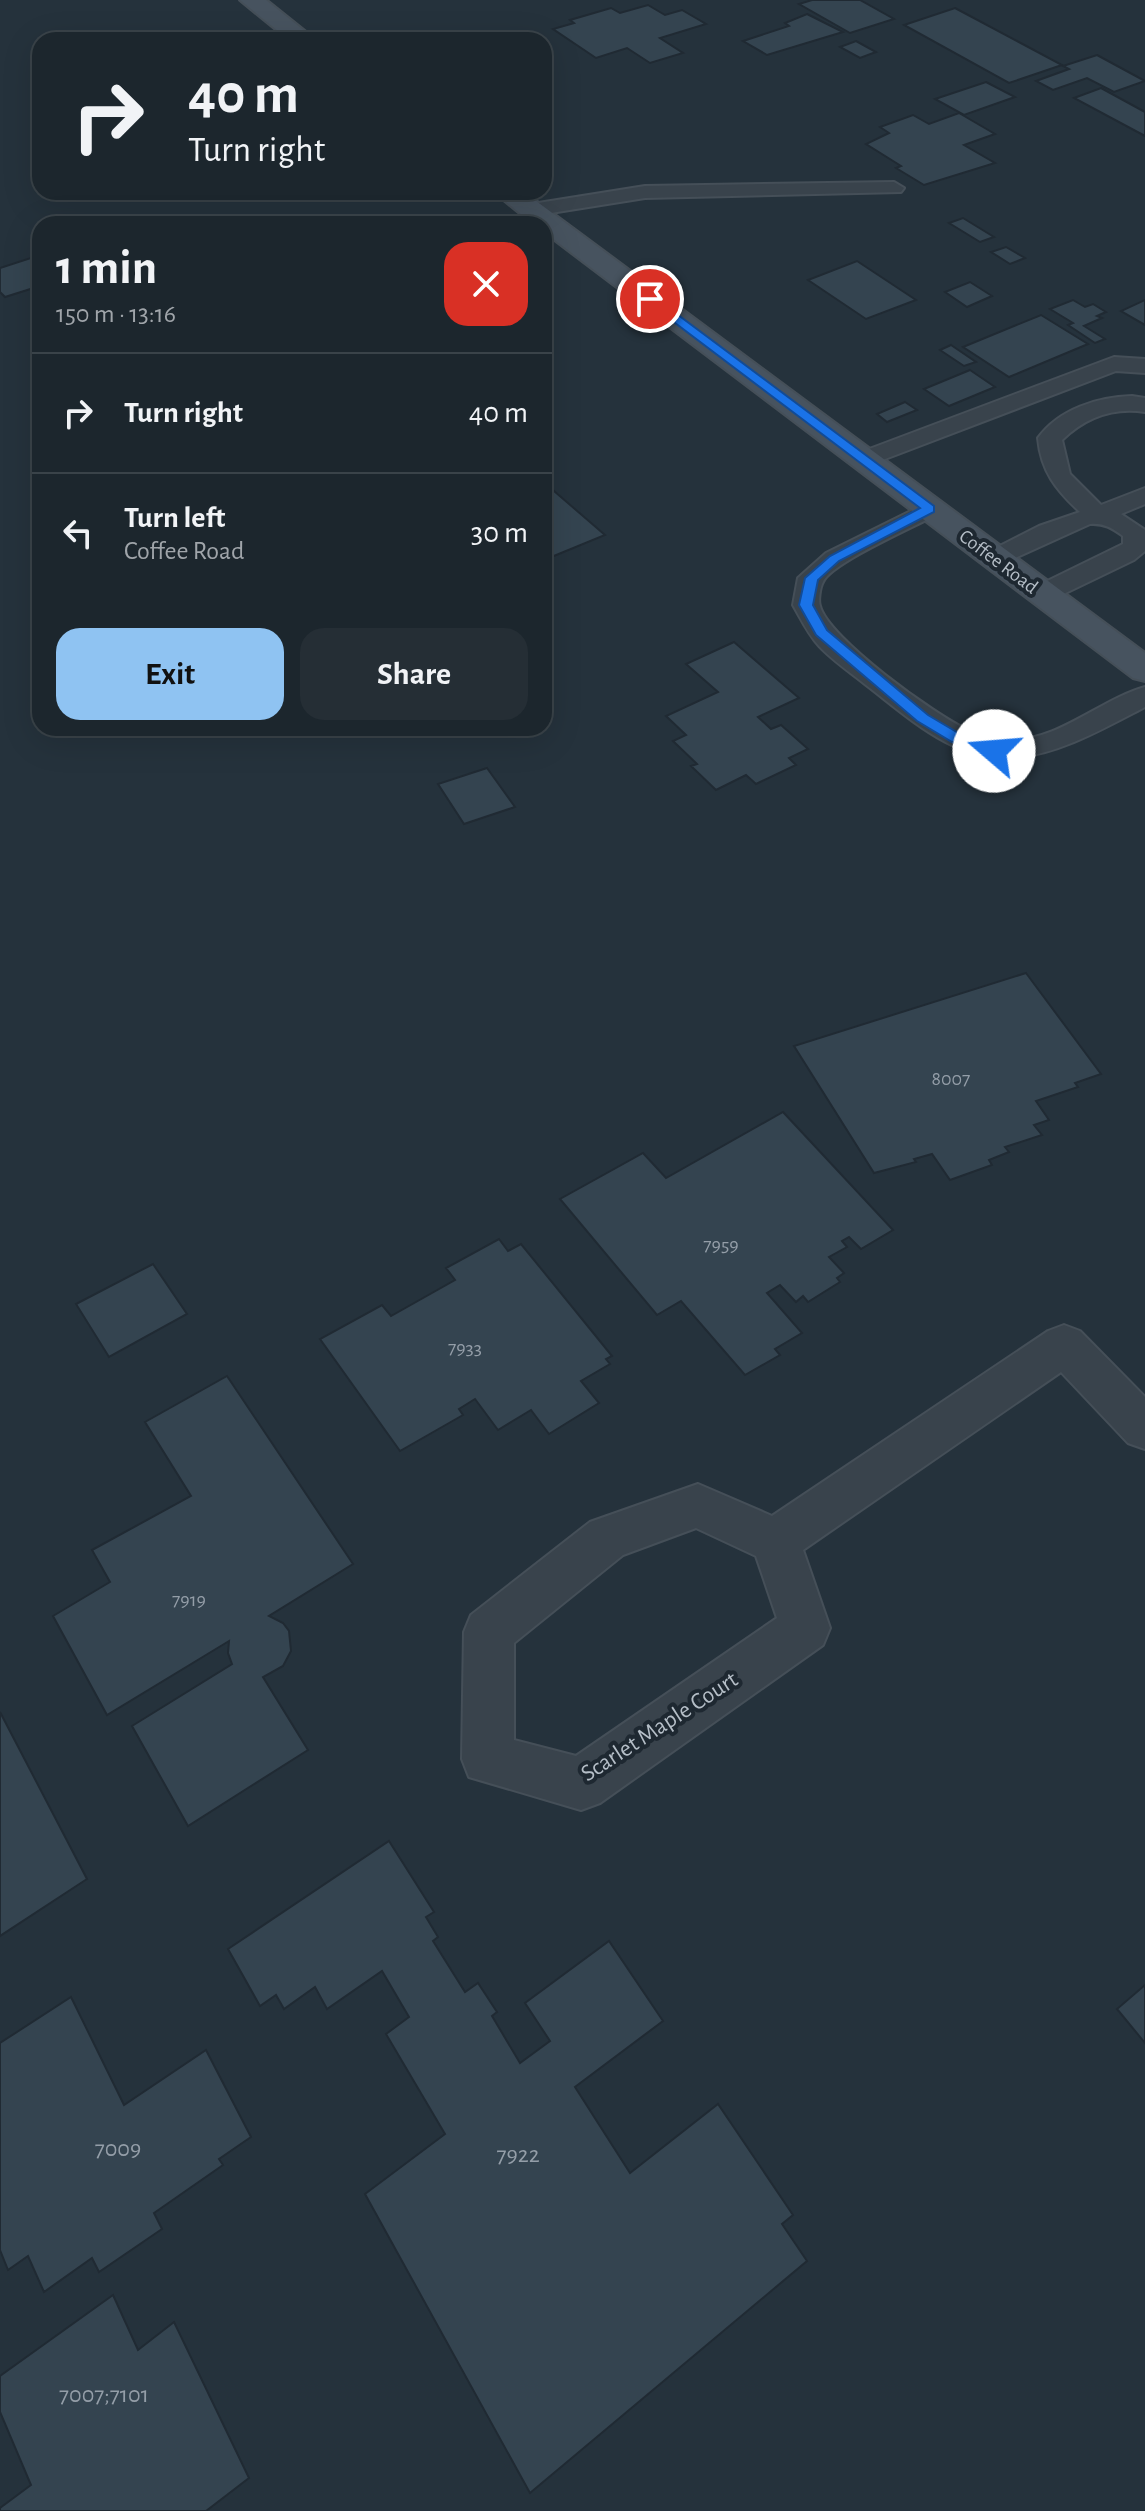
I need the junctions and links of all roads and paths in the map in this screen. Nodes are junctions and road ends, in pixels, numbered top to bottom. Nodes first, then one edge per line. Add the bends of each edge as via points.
1 (251, 0) edge
2 (293, 32) edge
3 (894, 188) dead end
4 (518, 200) edge
5 (532, 210) junction
6 (540, 216) edge
7 (552, 225) edge
8 (1145, 366) edge
9 (1145, 405) edge
10 (864, 459) junction
11 (1145, 495) edge
12 (929, 509) junction
13 (1098, 515) junction
14 (995, 558) junction
15 (1042, 594) junction
16 (1145, 670) edge
17 (1145, 696) edge
18 (1145, 1428) edge
19 (776, 1541) junction

1 - 2 main road
3 - 5 lane via 645,192
4 - 5 main road, Coffee Road
5 - 6 main road, Coffee Road
7 - 10 main road, Coffee Road
8 - 10 lane via 1114,364
9 - 13 lane via 1110,404 1066,421 1050,438 1051,460 1060,481
10 - 12 main road, Coffee Road
11 - 13 lane
12 - 14 main road, Coffee Road
12 - 17 lane via 835,558 811,578 806,605 821,632 923,718 957,739 994,751 1027,750 1059,740
13 - 14 lane
13 - 15 lane via 1135,533 1136,546
14 - 15 main road, Coffee Road
15 - 16 main road, Coffee Road
18 - 19 street via 1064,1345
19 - 19 street, Scarlet Maple Court via 805,1628 581,1784 488,1759 489,1632 607,1538 698,1506

